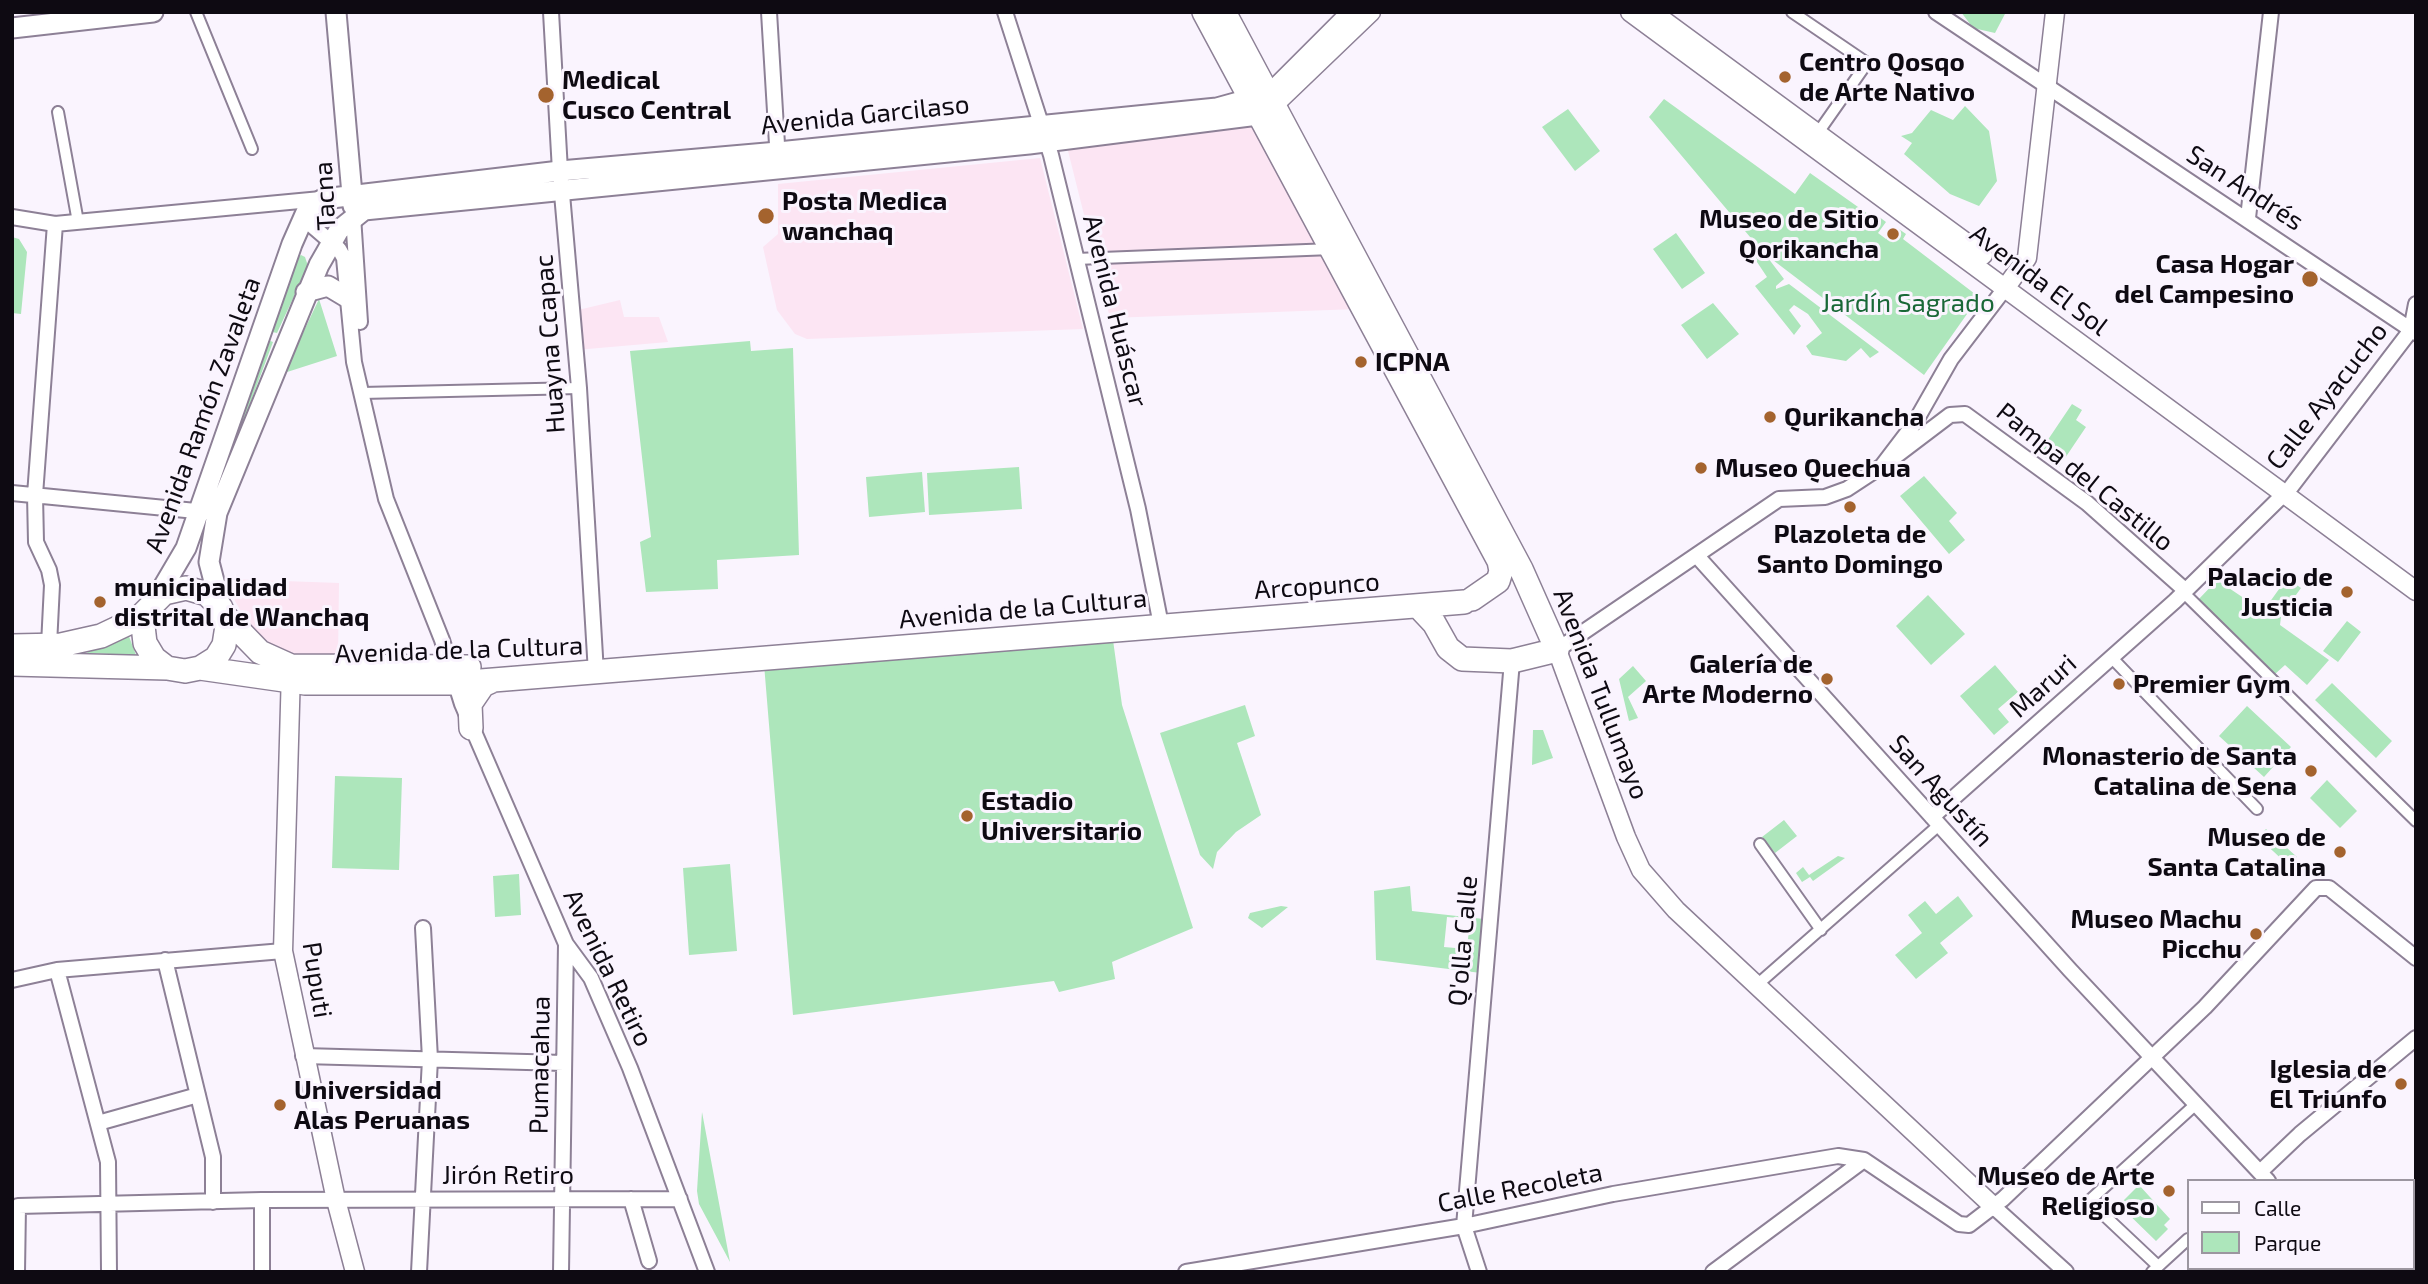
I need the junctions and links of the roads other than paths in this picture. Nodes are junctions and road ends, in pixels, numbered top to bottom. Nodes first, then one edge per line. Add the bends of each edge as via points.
1 (55, 12) edge
2 (153, 12) edge
3 (196, 12) edge
4 (336, 12) edge
5 (551, 12) edge
6 (769, 12) edge
7 (1005, 12) edge
8 (1204, 12) edge
9 (1224, 12) edge
10 (1351, 12) edge
11 (1371, 12) edge
12 (1630, 12) edge
13 (1652, 12) edge
14 (1792, 12) edge
15 (1936, 12) edge
16 (2054, 12) edge
17 (2271, 12) edge
18 (12, 17) edge
19 (12, 28) edge
20 (2045, 88) junction
21 (1262, 103) junction
22 (58, 112) dead end
23 (1044, 134) junction
24 (1814, 138) junction
25 (252, 149) dead end
26 (778, 160) junction
27 (561, 180) junction
28 (352, 194) junction
29 (315, 205) junction
30 (12, 217) edge
31 (2248, 218) junction
32 (349, 219) junction
33 (78, 222) junction
34 (55, 224) junction
35 (330, 242) junction
36 (1332, 249) junction
37 (1076, 259) junction
38 (2009, 282) junction
39 (306, 292) junction
40 (348, 298) junction
41 (2416, 304) edge
42 (2413, 331) edge
43 (359, 376) junction
44 (579, 388) junction
45 (362, 393) junction
46 (1882, 466) junction
47 (2287, 490) junction
48 (12, 493) edge
49 (35, 495) junction
50 (208, 512) junction
51 (1697, 556) junction
52 (2416, 577) edge
53 (1533, 592) junction
54 (2416, 592) edge
55 (2188, 594) junction
56 (1468, 601) junction
57 (152, 605) junction
58 (1418, 606) junction
59 (223, 612) junction
60 (1164, 622) junction
61 (1442, 636) junction
62 (48, 645) junction
63 (1565, 645) junction
64 (12, 646) edge
65 (2112, 658) junction
66 (1512, 661) junction
67 (12, 664) edge
68 (595, 665) junction
69 (167, 668) junction
70 (200, 668) junction
71 (454, 675) junction
72 (290, 679) junction
73 (494, 680) junction
74 (471, 728) junction
75 (2257, 809) dead end
76 (1935, 821) junction
77 (2416, 821) edge
78 (1760, 844) dead end
79 (423, 928) dead end
80 (1821, 930) junction
81 (566, 944) junction
82 (283, 951) junction
83 (2416, 958) edge
84 (165, 960) junction
85 (57, 970) junction
86 (12, 980) edge
87 (1758, 984) junction
88 (2416, 1038) edge
89 (303, 1056) junction
90 (2153, 1056) junction
91 (430, 1059) junction
92 (564, 1063) junction
93 (198, 1095) junction
94 (2196, 1104) junction
95 (98, 1123) junction
96 (1864, 1160) junction
97 (2260, 1178) edge
98 (422, 1199) junction
99 (562, 1199) junction
100 (632, 1199) junction
101 (680, 1199) junction
102 (262, 1200) junction
103 (335, 1200) junction
104 (213, 1202) junction
105 (15, 1204) edge
106 (108, 1205) junction
107 (1994, 1207) junction
108 (1464, 1226) junction
109 (2186, 1241) edge
110 (649, 1261) dead end
111 (2155, 1269) edge
112 (17, 1272) edge
113 (109, 1272) edge
114 (262, 1272) edge
115 (355, 1272) edge
116 (419, 1272) edge
117 (561, 1272) edge
118 (707, 1272) edge
119 (1186, 1272) edge
120 (1479, 1272) edge
121 (1713, 1272) edge
122 (2066, 1272) edge

1 - 18 main road
2 - 19 main road
3 - 25 street
4 - 28 main road, Tacna
5 - 27 street, Huayna Ccapac
6 - 26 street
7 - 23 street, Avenida Huáscar
8 - 21 main road, Avenida Tullumayo
9 - 21 main road, Avenida Tullumayo
10 - 21 street, Avenida Garcilaso
11 - 21 street
12 - 24 street, Avenida El Sol
13 - 24 street, Avenida El Sol
14 - 24 street via 1867,63
15 - 20 street, San Andrés
16 - 20 street
17 - 31 street
20 - 31 street, San Andrés
20 - 38 street via 2027,258
21 - 23 main road, Avenida Garcilaso
21 - 36 main road, Avenida Tullumayo
21 - 53 main road, Avenida Tullumayo
22 - 33 street
23 - 26 main road, Avenida Garcilaso
23 - 37 street, Avenida Huáscar
24 - 38 street, Avenida El Sol
26 - 27 main road, Avenida Garcilaso
27 - 28 main road, Avenida Garcilaso
27 - 32 main road, Avenida Garcilaso via 374,207
27 - 44 street, Huayna Ccapac
28 - 29 main road, Avenida Garcilaso
28 - 32 main road, Tacna
29 - 33 street
29 - 35 street, Tacna via 310,225
29 - 50 main road, Avenida Ramón Zavaleta via 292,244
30 - 34 street
31 - 42 street, San Andrés
32 - 35 main road, Tacna
32 - 43 street, Tacna via 362,361
33 - 34 street
34 - 49 street
35 - 39 main road, Avenida Ramón Zavaleta
35 - 40 street, Tacna via 344,258
36 - 37 street
36 - 56 main road, Avenida Tullumayo via 1499,561 1498,581
37 - 60 street, Avenida Huáscar
38 - 46 street via 1951,359 1914,424
38 - 47 street, Avenida El Sol
39 - 40 main road via 328,286
39 - 50 main road, Avenida Ramón Zavaleta
40 - 43 street, Tacna
41 - 42 street
42 - 47 street, Calle Ayacucho
43 - 45 street, Tacna
44 - 45 street
44 - 68 street, Huayna Ccapac
45 - 71 street, Tacna via 386,499
46 - 51 street, Pampa del Castillo via 1825,497 1779,499
46 - 55 street, Pampa del Castillo via 1950,415 1965,414 2087,503
47 - 52 street, Avenida El Sol
47 - 54 street, Avenida El Sol
47 - 55 street, Calle Ayacucho
48 - 49 street
49 - 50 street
49 - 62 street via 36,542 52,585
50 - 57 main road, Avenida Ramón Zavaleta
50 - 59 main road, Avenida Ramón Zavaleta via 209,562
51 - 63 street
51 - 76 street, San Agustín
53 - 56 main road, Arcopunco via 1494,593
53 - 63 main road, Avenida Tullumayo
55 - 65 street, Maruri
55 - 77 street
56 - 58 main road, Arcopunco
56 - 61 main road via 1448,616
57 - 59 main road via 170,591 189,588 207,594
57 - 62 main road via 124,627 101,636
57 - 69 main road via 143,626 145,643
58 - 60 main road, Arcopunco
58 - 61 main road
59 - 70 main road via 224,645
59 - 72 main road, Avenida de la Cultura
60 - 68 main road, Avenida de la Cultura via 1125,613 873,642
61 - 66 main road via 1462,659
62 - 64 main road
63 - 66 main road
63 - 87 street, Avenida Tullumayo via 1641,870 1676,910
65 - 75 street
65 - 76 street, Maruri
66 - 108 street, Q'olla Calle
67 - 69 main road
68 - 71 main road, Avenida de la Cultura
68 - 73 main road, Avenida de la Cultura
69 - 70 main road
70 - 72 main road, Avenida de la Cultura
71 - 72 main road, Avenida de la Cultura
71 - 73 main road, Avenida de la Cultura
71 - 74 street, Avenida Retiro
72 - 82 street, Puputi
73 - 74 main road via 483,685 470,704
74 - 81 street, Avenida Retiro
76 - 80 street
76 - 90 street, San Agustín
78 - 80 street
79 - 91 street
80 - 87 street
81 - 92 street, Pumacahua
81 - 101 street, Avenida Retiro via 591,978
82 - 84 street
82 - 89 street, Puputi
83 - 90 street via 2329,888 2316,888
84 - 85 street
84 - 93 street
85 - 86 street
85 - 95 street
87 - 107 street, Avenida Tullumayo
88 - 97 street via 2300,1134
89 - 91 street
89 - 103 street, Puputi
90 - 94 street, San Agustín
90 - 107 street
91 - 92 street
91 - 98 street
92 - 99 street, Pumacahua
93 - 95 street
93 - 104 street via 214,1157
94 - 97 street, San Agustín
94 - 111 street via 2089,1201
95 - 106 street via 108,1162
96 - 107 street via 1959,1224 1969,1225
96 - 108 street, Calle Recoleta via 1818,1158
96 - 121 street
98 - 99 street, Jirón Retiro
98 - 103 street, Jirón Retiro
98 - 116 street
99 - 100 street, Jirón Retiro
99 - 117 street, Pumacahua
100 - 101 street, Jirón Retiro
100 - 110 street
101 - 118 street, Avenida Retiro
102 - 103 street, Jirón Retiro
102 - 104 street, Jirón Retiro
102 - 114 street
103 - 115 street, Puputi
104 - 106 street, Jirón Retiro
105 - 106 street, Jirón Retiro
105 - 112 street
106 - 113 street
107 - 122 street
108 - 119 street, Calle Recoleta
108 - 120 street
109 - 111 street

